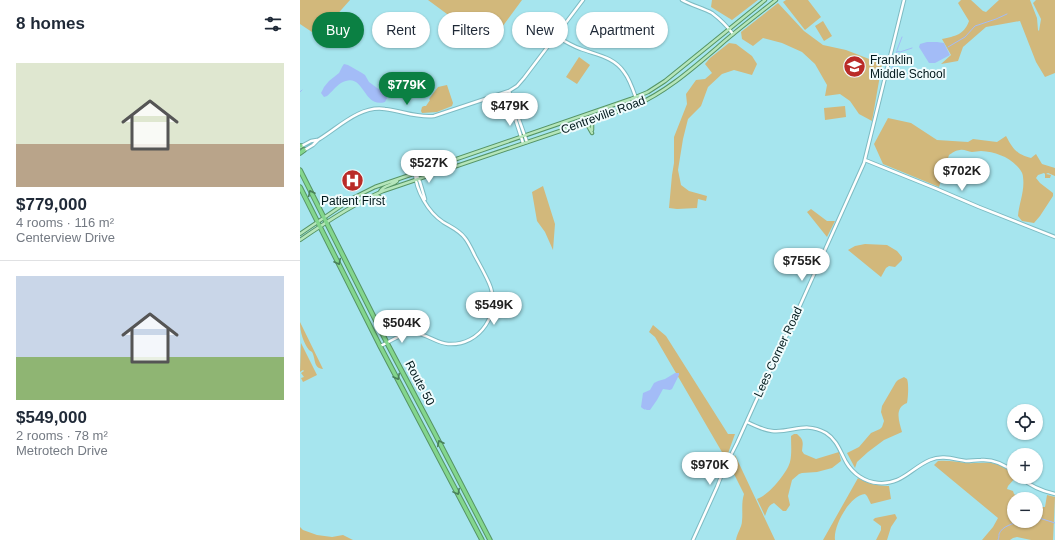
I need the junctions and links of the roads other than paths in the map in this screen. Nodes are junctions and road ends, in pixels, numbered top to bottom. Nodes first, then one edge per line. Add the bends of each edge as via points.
1 (583, 0) edge
2 (682, 0) edge
3 (765, 0) edge
4 (776, 0) edge
5 (904, 0) edge
6 (568, 20) edge
7 (729, 29) junction
8 (733, 34) junction
9 (568, 43) edge
10 (547, 48) edge
11 (509, 91) junction
12 (635, 98) junction
13 (638, 104) junction
14 (513, 107) junction
15 (598, 118) junction
16 (577, 125) junction
17 (524, 136) junction
18 (520, 137) junction
19 (318, 140) junction
20 (527, 142) junction
21 (523, 143) junction
22 (300, 146) edge
23 (301, 152) edge
24 (865, 160) junction
25 (300, 170) edge
26 (415, 173) junction
27 (399, 179) junction
28 (417, 179) junction
29 (300, 187) edge
30 (380, 193) junction
31 (374, 195) junction
32 (382, 198) dead end
33 (324, 218) junction
34 (317, 222) junction
35 (326, 223) junction
36 (320, 227) junction
37 (300, 234) edge
38 (1055, 237) edge
39 (300, 240) edge
40 (387, 343) junction
41 (380, 346) junction
42 (747, 422) junction
43 (1007, 467) edge
44 (1029, 484) edge
45 (1055, 494) edge
46 (482, 540) edge
47 (490, 540) edge
48 (693, 540) edge

1 - 6 street
2 - 7 street via 711,13
3 - 7 main road, Centreville Road
4 - 8 main road, Centreville Road
5 - 24 street, Lees Corner Road
7 - 8 street
7 - 12 main road, Centreville Road via 665,81
8 - 13 main road, Centreville Road via 674,83
9 - 12 street via 614,62 627,76
10 - 11 street via 517,86
11 - 14 street
11 - 19 street via 431,117 371,108
12 - 13 street
12 - 17 main road, Centreville Road
13 - 15 main road, Centreville Road
14 - 17 street
14 - 18 street
15 - 16 main road, Centreville Road
15 - 16 main road via 592,124 592,133 587,125
16 - 20 main road, Centreville Road
17 - 18 main road, Centreville Road
17 - 20 street
18 - 21 street
18 - 26 main road, Centreville Road
19 - 22 street
19 - 23 street
20 - 21 main road, Centreville Road
21 - 28 main road, Centreville Road
24 - 38 street
24 - 42 street, Lees Corner Road
33 -> 25 highway, Route 50
26 - 27 main road, Centreville Road
26 - 28 street
27 - 30 main road via 382,188
27 - 33 main road, Centreville Road via 361,194
28 - 30 main road, Centreville Road
28 - 40 street via 421,194 436,217 457,230 466,240 492,290 492,312 482,331 461,343 443,343 422,334 410,333
29 - 34 highway, Route 50
30 - 31 main road, Centreville Road
31 - 32 main road
31 - 35 main road, Centreville Road
33 - 34 main road, Centreville Road
33 - 35 highway, Route 50
34 - 36 highway, Route 50
34 - 37 main road, Centreville Road
35 - 36 main road, Centreville Road
35 - 40 highway, Route 50
36 - 39 main road, Centreville Road
36 -> 41 highway, Route 50
40 - 41 street
47 -> 40 highway, Route 50
41 -> 46 highway, Route 50
42 - 43 street via 763,430 782,431 807,427 829,435 853,471 878,483 900,480 932,459 948,457 969,461 993,461
42 - 48 street, Lees Corner Road
44 - 45 street

